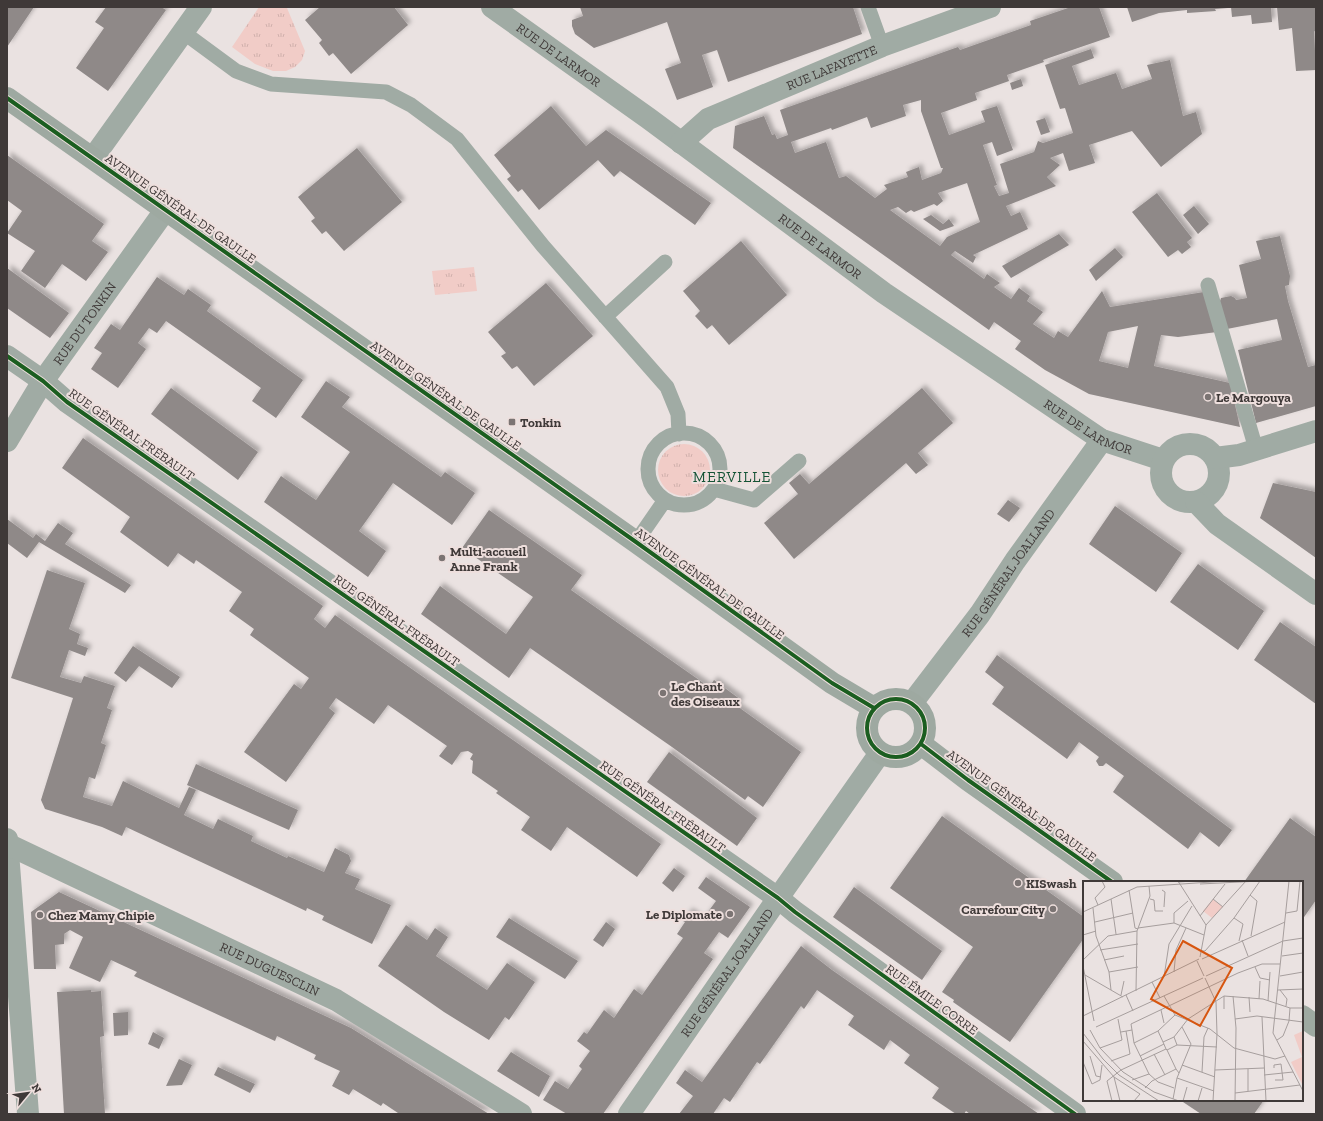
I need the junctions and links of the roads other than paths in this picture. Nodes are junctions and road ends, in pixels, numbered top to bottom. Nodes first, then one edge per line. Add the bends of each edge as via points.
1 (201, 7) edge
2 (492, 7) edge
3 (868, 7) edge
4 (990, 7) edge
5 (515, 13) edge
6 (183, 32) junction
7 (882, 46) junction
8 (7, 98) edge
9 (681, 143) junction
10 (93, 158) junction
11 (166, 209) junction
12 (665, 262) dead end
13 (1208, 285) dead end
14 (605, 316) junction
15 (7, 356) edge
16 (43, 381) junction
17 (1316, 431) edge
18 (679, 434) junction
19 (1102, 440) junction
20 (7, 441) edge
21 (1256, 449) junction
22 (1215, 458) junction
23 (1163, 460) junction
24 (799, 461) dead end
25 (714, 489) junction
26 (665, 500) junction
27 (1196, 502) junction
28 (636, 542) junction
29 (1316, 594) edge
30 (912, 703) junction
31 (874, 708) junction
32 (921, 744) junction
33 (880, 753) junction
34 (7, 843) edge
35 (1111, 881) edge
36 (778, 898) junction
37 (1303, 1017) edge
38 (1316, 1026) edge
39 (28, 1114) edge
40 (521, 1114) edge
41 (629, 1114) edge
42 (1075, 1114) edge

1 - 6 street
2 - 5 street, RUE DE LARMOR
3 - 7 lane
4 - 7 street, RUE LAFAYETTE
5 - 9 street, RUE DE LARMOR
6 - 10 street
6 - 14 lane via 236,71 271,84 386,92 411,105 457,139 543,246
7 - 9 street, RUE LAFAYETTE via 708,118
8 - 10 main road, AVENUE GÉNÉRAL DE GAULLE
9 - 19 street, RUE DE LARMOR via 884,293
10 - 11 main road, AVENUE GÉNÉRAL DE GAULLE
11 - 16 street, RUE DU TONKIN
11 - 28 main road, AVENUE GÉNÉRAL DE GAULLE
12 - 14 lane
13 - 21 lane
14 - 18 lane via 667,387 678,414
15 - 16 street, RUE GÉNÉRAL FRÉBAULT
16 - 20 street, RUE DU TONKIN
16 - 36 street, RUE GÉNÉRAL FRÉBAULT via 67,402
17 - 21 street
18 - 25 lane via 703,438 712,446 718,456 720,467
18 - 26 lane via 667,437 658,445 651,456 648,468 650,480
19 - 23 street, RUE DE LARMOR
19 - 30 street, RUE GÉNÉRAL JOALLAND via 980,614
21 - 22 street via 1239,455
22 - 23 street via 1202,446 1188,443 1168,452
22 - 27 street via 1219,476 1217,485 1208,495
23 - 27 street via 1160,469 1164,487 1178,500
24 - 25 lane via 754,500
25 - 26 lane via 698,503 675,504
26 - 28 lane
27 - 29 street via 1217,524
28 - 31 main road, AVENUE GÉNÉRAL DE GAULLE via 832,683
30 - 31 main road via 892,699 880,702
30 - 32 main road via 924,717 925,735
31 - 33 main road via 869,715 866,732 874,748
32 - 33 main road via 907,756 898,758
32 - 35 main road, AVENUE GÉNÉRAL DE GAULLE
33 - 36 street, RUE GÉNÉRAL JOALLAND
34 - 39 street
34 - 40 street, RUE DUGUESCLIN via 336,1000
36 - 41 street, RUE GÉNÉRAL JOALLAND
36 - 42 street, RUE ÉMILE CORRE
37 - 38 main road

